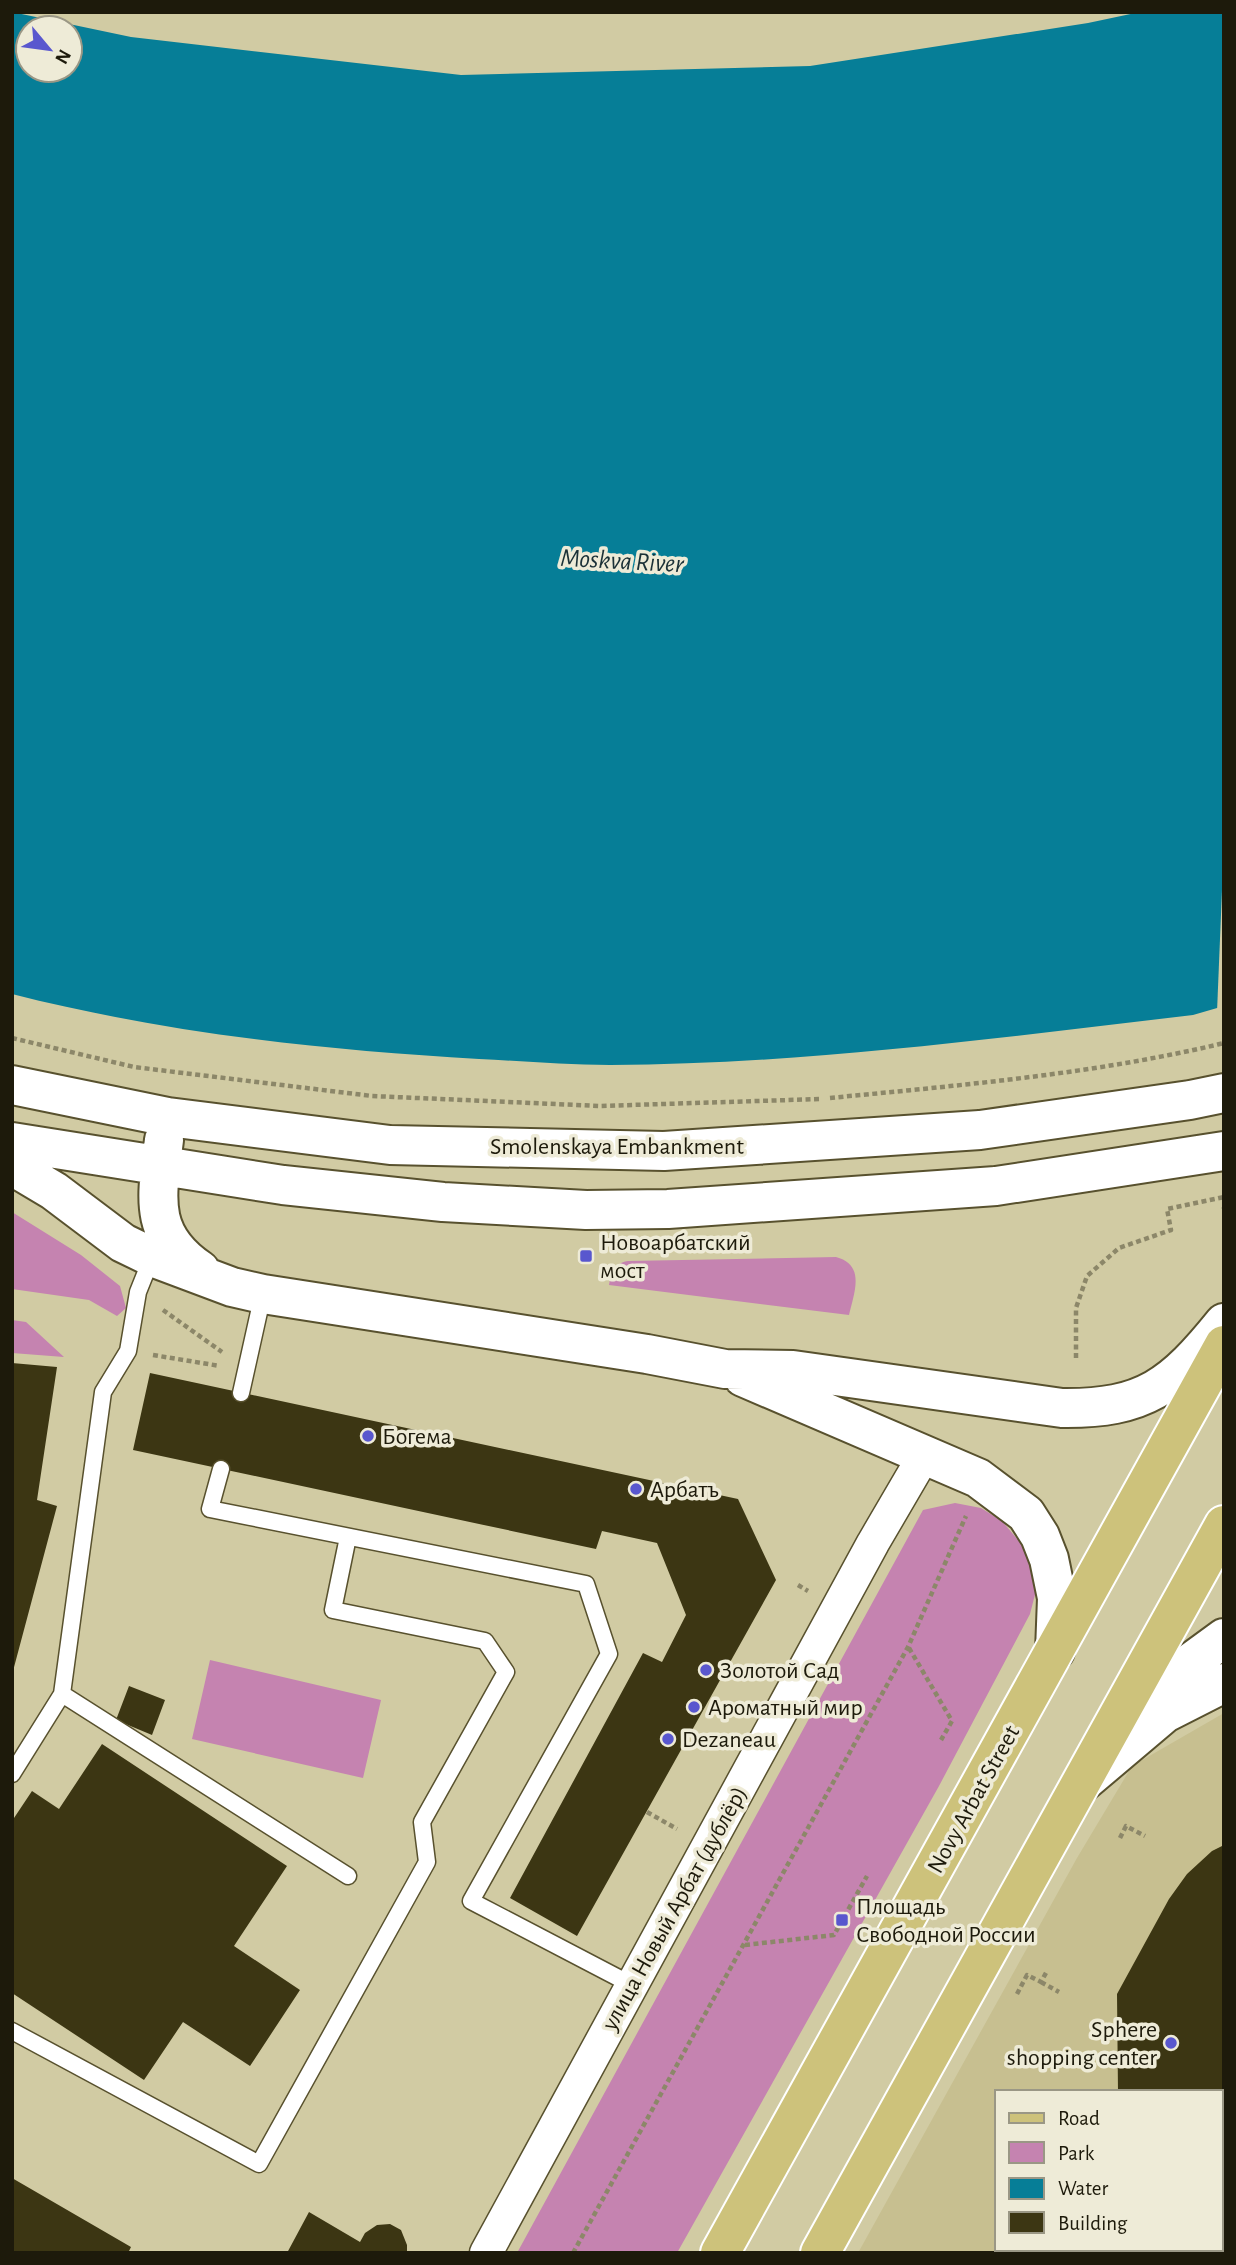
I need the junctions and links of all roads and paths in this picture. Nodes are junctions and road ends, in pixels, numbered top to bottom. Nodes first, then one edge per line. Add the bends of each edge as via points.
1 (12, 1038) edge
2 (1224, 1043) edge
3 (12, 1085) edge
4 (1224, 1093) edge
5 (168, 1117) junction
6 (12, 1142) edge
7 (1224, 1151) edge
8 (161, 1164) junction
9 (12, 1166) edge
10 (1224, 1197) edge
11 (152, 1257) junction
12 (214, 1280) junction
13 (138, 1292) junction
14 (263, 1294) junction
15 (1224, 1324) edge
16 (1224, 1345) edge
17 (128, 1351) junction
18 (1076, 1359) dead end
19 (245, 1369) junction
20 (724, 1369) junction
21 (241, 1393) dead end
22 (925, 1454) junction
23 (221, 1469) dead end
24 (968, 1512) dead end
25 (1224, 1525) edge
26 (348, 1537) junction
27 (1224, 1637) edge
28 (908, 1647) junction
29 (1055, 1651) junction
30 (1224, 1683) edge
31 (62, 1694) junction
32 (1120, 1714) junction
33 (941, 1740) dead end
34 (12, 1774) edge
35 (1080, 1786) junction
36 (1145, 1836) dead end
37 (1120, 1838) dead end
38 (867, 1875) dead end
39 (348, 1876) dead end
40 (744, 1945) junction
41 (1047, 1971) dead end
42 (1041, 1982) junction
43 (632, 1985) junction
44 (1059, 1992) dead end
45 (1017, 1994) dead end
46 (12, 2031) edge
47 (485, 2253) edge
48 (573, 2253) edge
49 (720, 2253) edge
50 (820, 2253) edge

1 - 2 path via 134,1067 372,1097 600,1106 824,1098 991,1082
3 - 5 main road, Smolenskaya Embankment
4 - 5 main road, Smolenskaya Embankment via 980,1130 664,1151 390,1145
5 - 8 main road
6 - 8 main road
7 - 8 main road via 996,1186 600,1210 443,1202 282,1185
8 - 12 main road via 159,1218 168,1240 184,1259
9 - 11 main road via 123,1243
10 - 18 path via 1167,1209 1171,1230 1119,1248 1087,1276 1076,1308
11 - 12 main road
11 - 13 lane
12 - 14 main road
13 - 17 lane
13 - 19 path
14 - 19 lane
14 - 20 main road
15 - 20 main road via 1167,1384 1128,1401 1094,1408 1062,1408 793,1370
16 - 29 main road, Novy Arbat Street
17 - 19 path
17 - 31 lane via 103,1392
19 - 21 lane
20 - 22 main road
22 - 29 main road via 978,1478 1026,1514 1049,1559 1057,1598
22 - 43 street, улица Новый Арбат (дублёр)
23 - 26 lane via 210,1510
24 - 28 path
25 - 32 main road
26 - 43 lane via 586,1584 609,1654 471,1901
26 - 46 lane via 333,1611 485,1641 506,1672 422,1822 427,1862 259,2164
27 - 32 main road
28 - 33 path via 951,1721
28 - 40 path
29 - 49 main road, Novy Arbat Street
30 - 35 main road via 1165,1713
31 - 34 lane
31 - 39 lane
32 - 35 main road
35 - 50 main road
36 - 37 path via 1126,1826
38 - 40 path via 834,1936
40 - 48 path
41 - 42 path
42 - 44 path
42 - 45 path via 1027,1975
43 - 47 street, улица Новый Арбат (дублёр)

